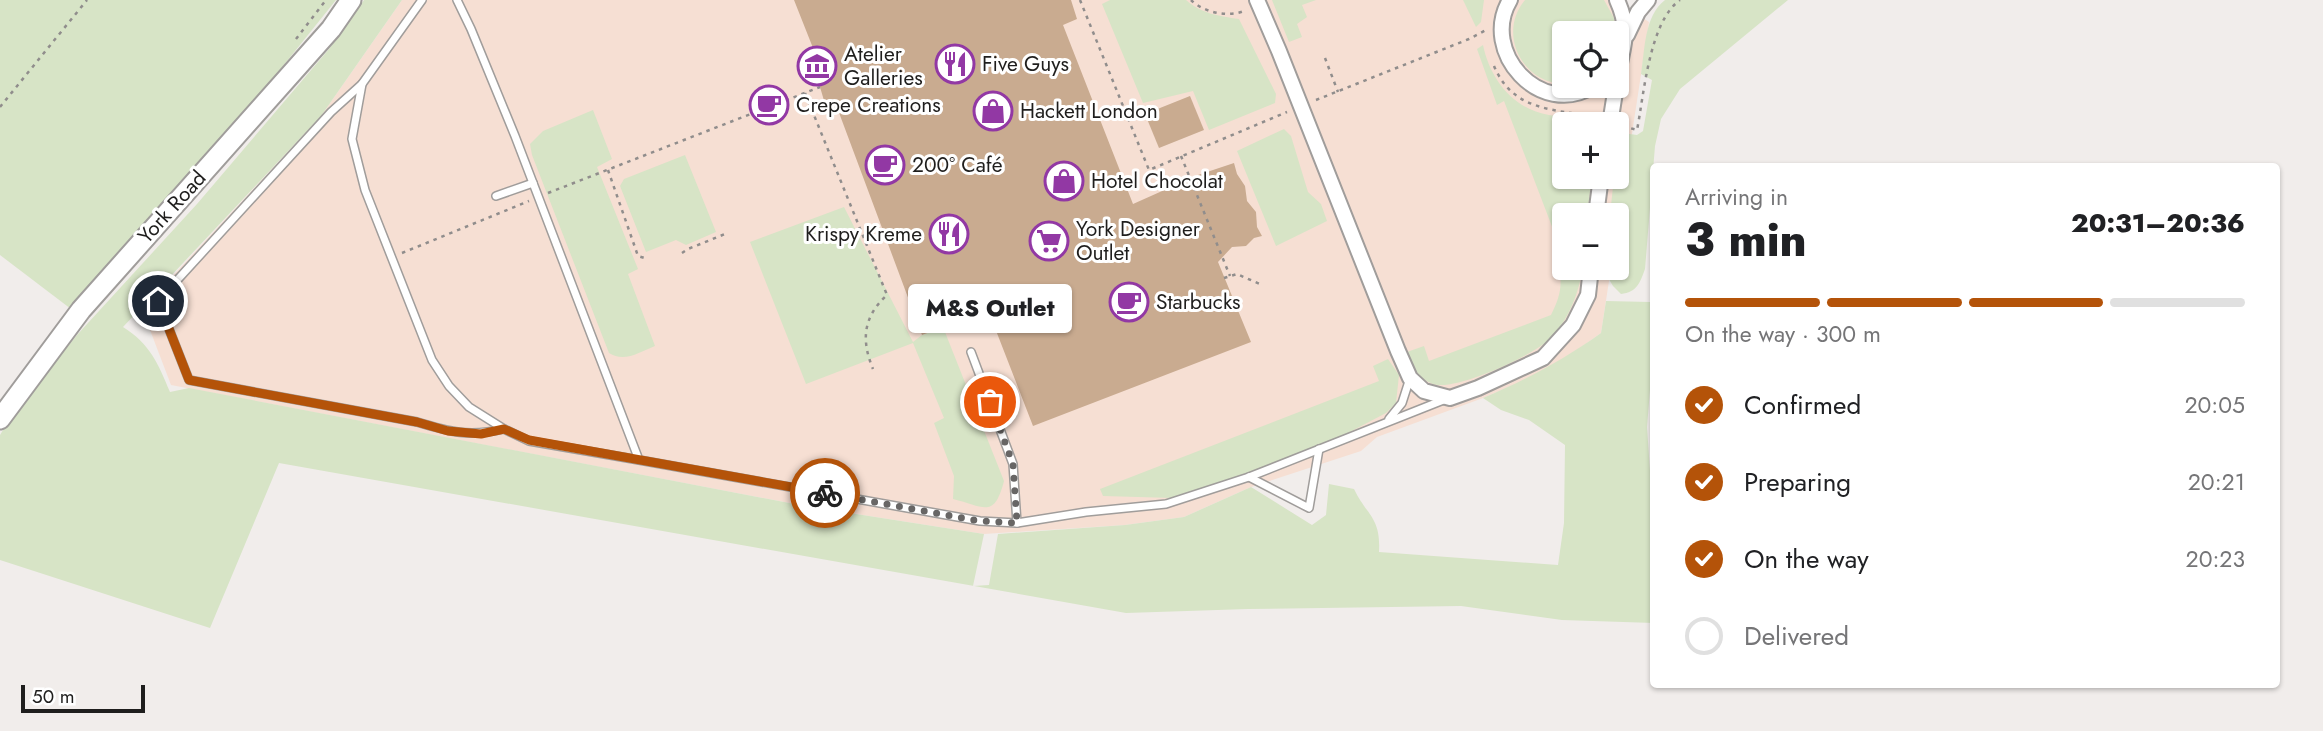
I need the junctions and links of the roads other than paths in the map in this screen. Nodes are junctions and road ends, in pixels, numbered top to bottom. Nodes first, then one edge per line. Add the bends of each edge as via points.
1 (351, 0) edge
2 (422, 0) edge
3 (457, 0) edge
4 (1510, 0) edge
5 (1617, 0) edge
6 (1648, 0) edge
7 (1257, 2) edge
8 (1624, 21) edge
9 (1629, 30) edge
10 (362, 84) junction
11 (1552, 93) edge
12 (533, 183) junction
13 (496, 197) dead end
14 (1590, 280) edge
15 (971, 352) dead end
16 (1410, 378) junction
17 (1450, 398) junction
18 (0, 419) edge
19 (1386, 422) junction
20 (504, 429) junction
21 (1319, 449) junction
22 (639, 460) junction
23 (1249, 477) junction
24 (1017, 523) junction

1 - 18 main road, York Road via 331,29 81,310
2 - 10 lane
3 - 12 lane
4 - 11 street via 1502,24 1503,46 1511,66 1527,82
5 - 8 street
6 - 9 street
7 - 16 street
10 - 20 lane via 352,139 366,190 432,360 469,407
10 - 20 lane via 158,301 189,380 448,431 481,434
12 - 13 lane
12 - 22 lane
14 - 17 street via 1588,295 1573,326 1543,358
15 - 24 lane via 1013,464
16 - 17 street via 1424,391
16 - 19 lane via 1402,403
17 - 19 lane
19 - 21 lane
20 - 22 lane via 529,440
21 - 23 lane
21 - 23 lane via 1309,508
22 - 24 lane via 980,521
23 - 24 lane via 1166,504

